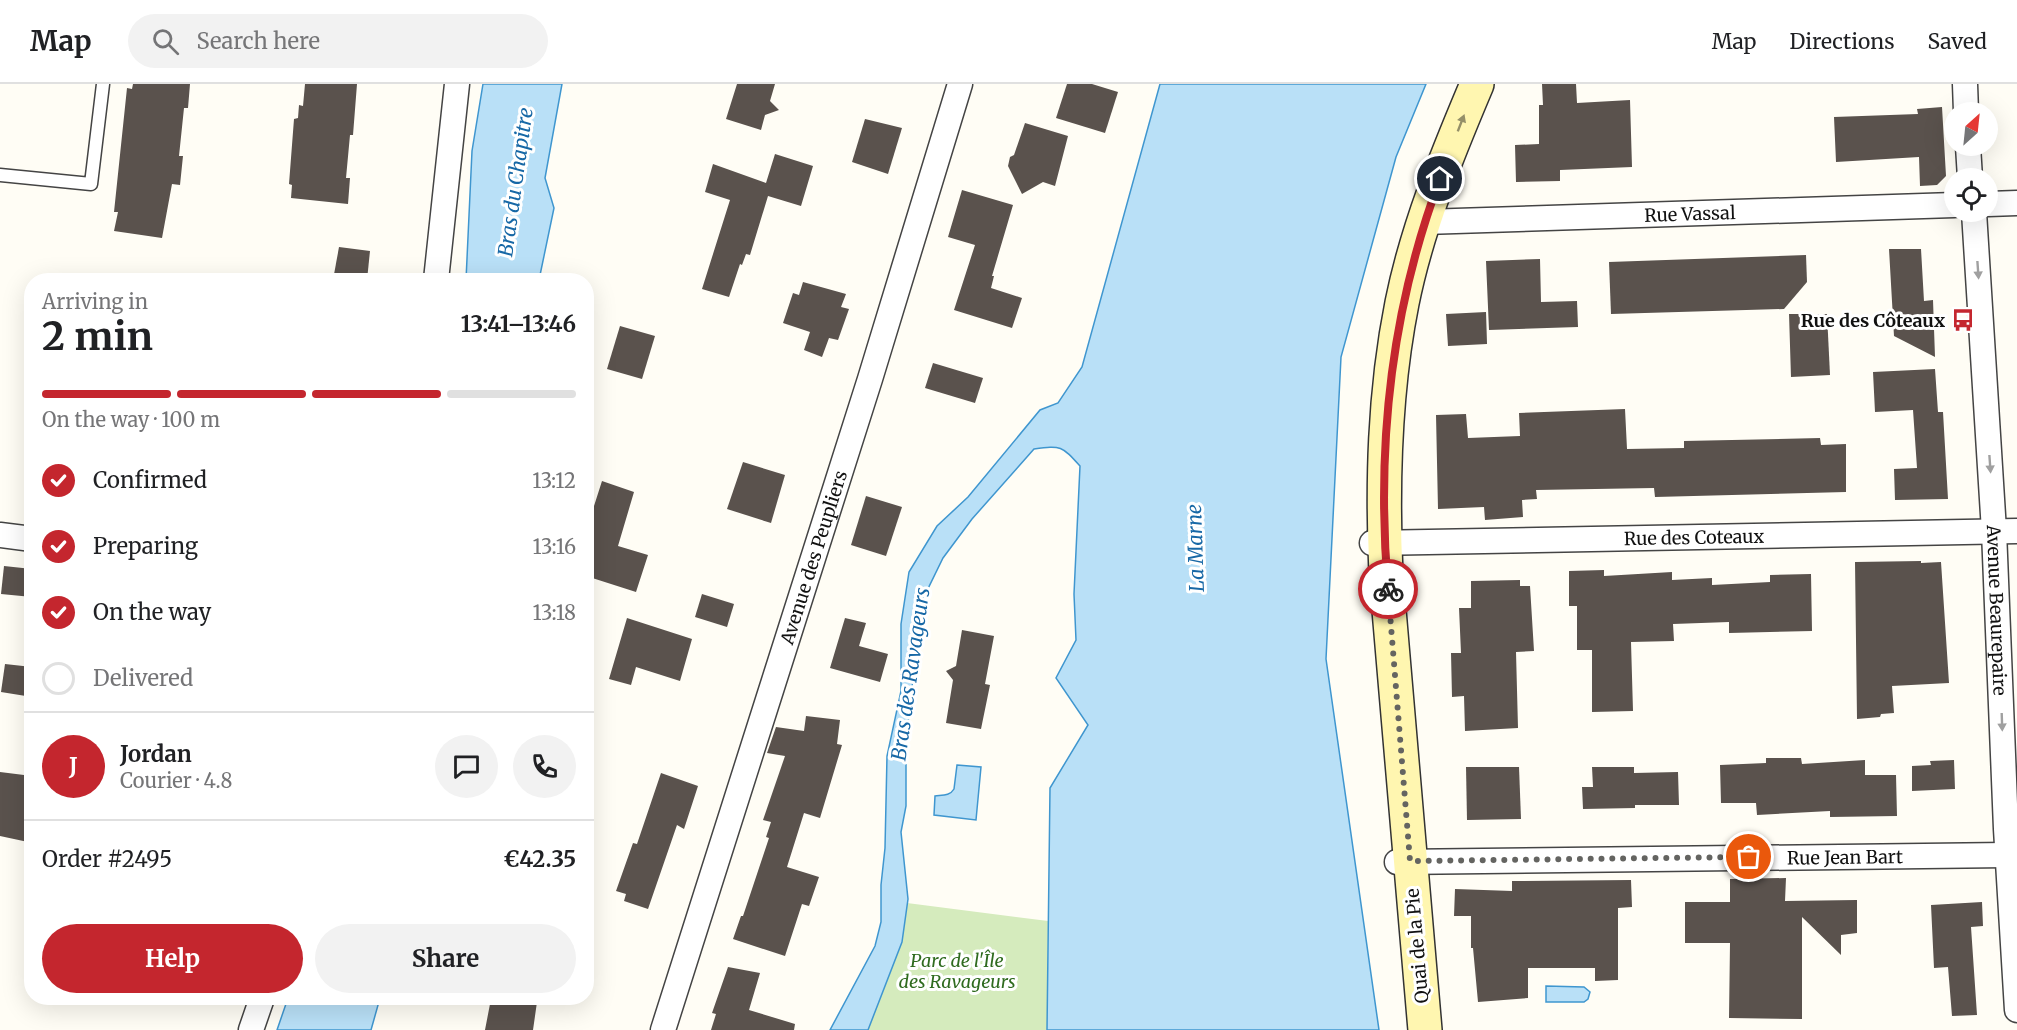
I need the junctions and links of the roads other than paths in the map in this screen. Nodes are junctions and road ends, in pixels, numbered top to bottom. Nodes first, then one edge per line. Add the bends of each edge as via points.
1 (103, 84) edge
2 (457, 84) edge
3 (960, 84) edge
4 (1477, 84) edge
5 (1965, 84) edge
6 (1966, 102) edge
7 (0, 175) edge
8 (2017, 203) edge
9 (1998, 204) edge
10 (1944, 205) edge
11 (1424, 222) junction
12 (1975, 222) edge
13 (437, 273) edge
14 (2006, 531) edge
15 (0, 536) edge
16 (24, 538) edge
17 (1378, 543) junction
18 (2007, 855) junction
19 (1404, 862) junction
20 (260, 1005) edge
21 (2017, 1010) edge
22 (251, 1030) edge
23 (663, 1030) edge
24 (1425, 1030) edge

1 - 7 lane via 91,184
2 - 13 street
3 - 23 street, Avenue des Peupliers
11 -> 4 street, Quai de la Pie
5 - 6 street
8 - 9 street
10 - 11 street, Rue Vassal
11 - 17 street, Quai de la Pie via 1402,303 1386,413
12 -> 14 street, Avenue Beaurepaire
14 - 17 street, Rue des Coteaux
14 -> 18 street, Avenue Beaurepaire
15 - 16 street
17 - 19 street, Quai de la Pie
18 - 19 street, Rue Jean Bart
18 - 21 street, Avenue Beaurepaire
19 - 24 street, Quai de la Pie
20 - 22 street

